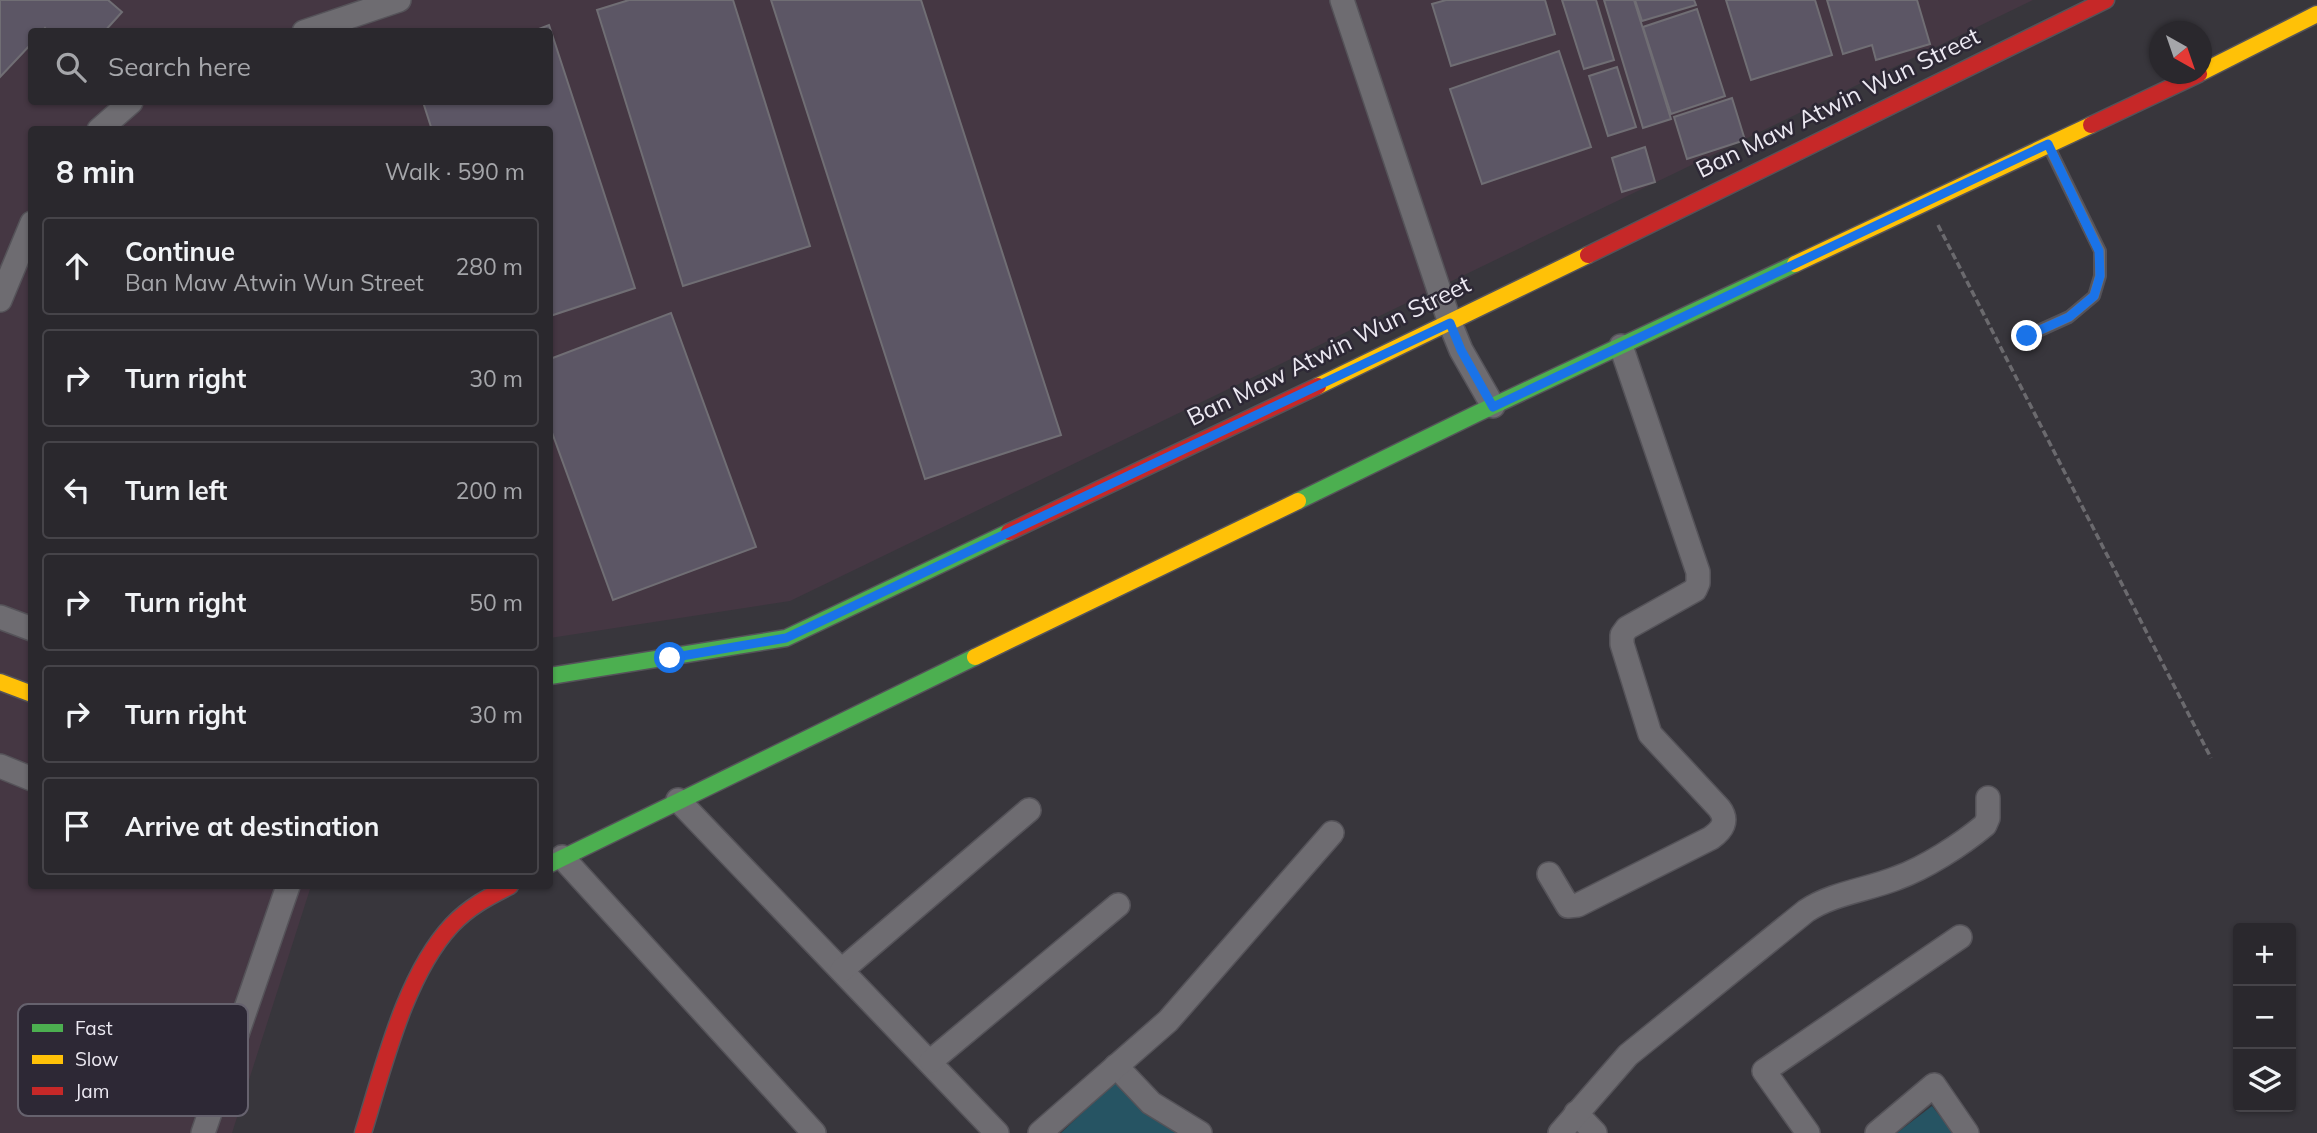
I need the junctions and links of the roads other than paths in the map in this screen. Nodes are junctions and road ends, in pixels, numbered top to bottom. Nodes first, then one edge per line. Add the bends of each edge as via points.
1 (399, 0) edge
2 (1342, 0) edge
3 (2106, 0) edge
4 (2317, 14) edge
5 (316, 28) edge
6 (2212, 67) edge
7 (2176, 84) edge
8 (128, 105) edge
9 (104, 126) edge
10 (2048, 144) junction
11 (28, 233) edge
12 (0, 300) edge
13 (1450, 323) junction
14 (2027, 336) dead end
15 (1621, 346) junction
16 (1493, 407) junction
17 (0, 617) edge
18 (28, 627) edge
19 (553, 676) edge
20 (0, 682) edge
21 (28, 693) edge
22 (0, 766) edge
23 (28, 777) edge
24 (1987, 798) dead end
25 (678, 800) junction
26 (1029, 810) dead end
27 (1332, 833) dead end
28 (556, 860) edge
29 (1549, 874) dead end
30 (287, 889) edge
31 (502, 889) edge
32 (1118, 905) dead end
33 (1960, 937) dead end
34 (842, 970) junction
35 (247, 1004) edge
36 (931, 1062) junction
37 (1116, 1066) junction
38 (1576, 1113) junction
39 (209, 1116) edge
40 (1801, 1131) edge
41 (203, 1133) edge
42 (363, 1133) edge
43 (814, 1133) edge
44 (998, 1133) edge
45 (1040, 1133) edge
46 (1200, 1133) edge
47 (1560, 1133) edge
48 (1595, 1133) edge
49 (1877, 1133) edge
50 (1967, 1133) edge

1 - 5 street
2 - 13 street
3 - 13 main road, Ban Maw Atwin Wun Street
4 - 6 main road
7 - 10 main road
8 - 9 street
10 - 14 lane via 2099,251 2100,276 2094,296 2069,317
10 - 15 main road
11 - 12 street
13 - 16 street
13 - 19 main road, Ban Maw Atwin Wun Street via 786,638
15 - 16 main road
15 - 29 street via 1698,572 1695,590 1627,628 1622,644 1650,734 1719,808 1725,822 1711,838 1578,905 1568,906
16 - 25 main road
17 - 18 street
20 - 21 main road
22 - 23 street
24 - 38 street via 1984,825 1933,859 1896,879 1826,900 1806,911 1629,1055
25 - 28 main road
25 - 34 street
26 - 34 street
27 - 37 street via 1168,1021
28 - 43 street
30 - 35 street
31 - 42 main road via 468,902 442,936 407,998
32 - 36 street
33 - 40 street via 1764,1072
34 - 36 street
36 - 44 street
37 - 45 street
37 - 46 street via 1151,1103
38 - 47 street
38 - 48 street
39 - 41 street
49 - 50 street via 1934,1085

